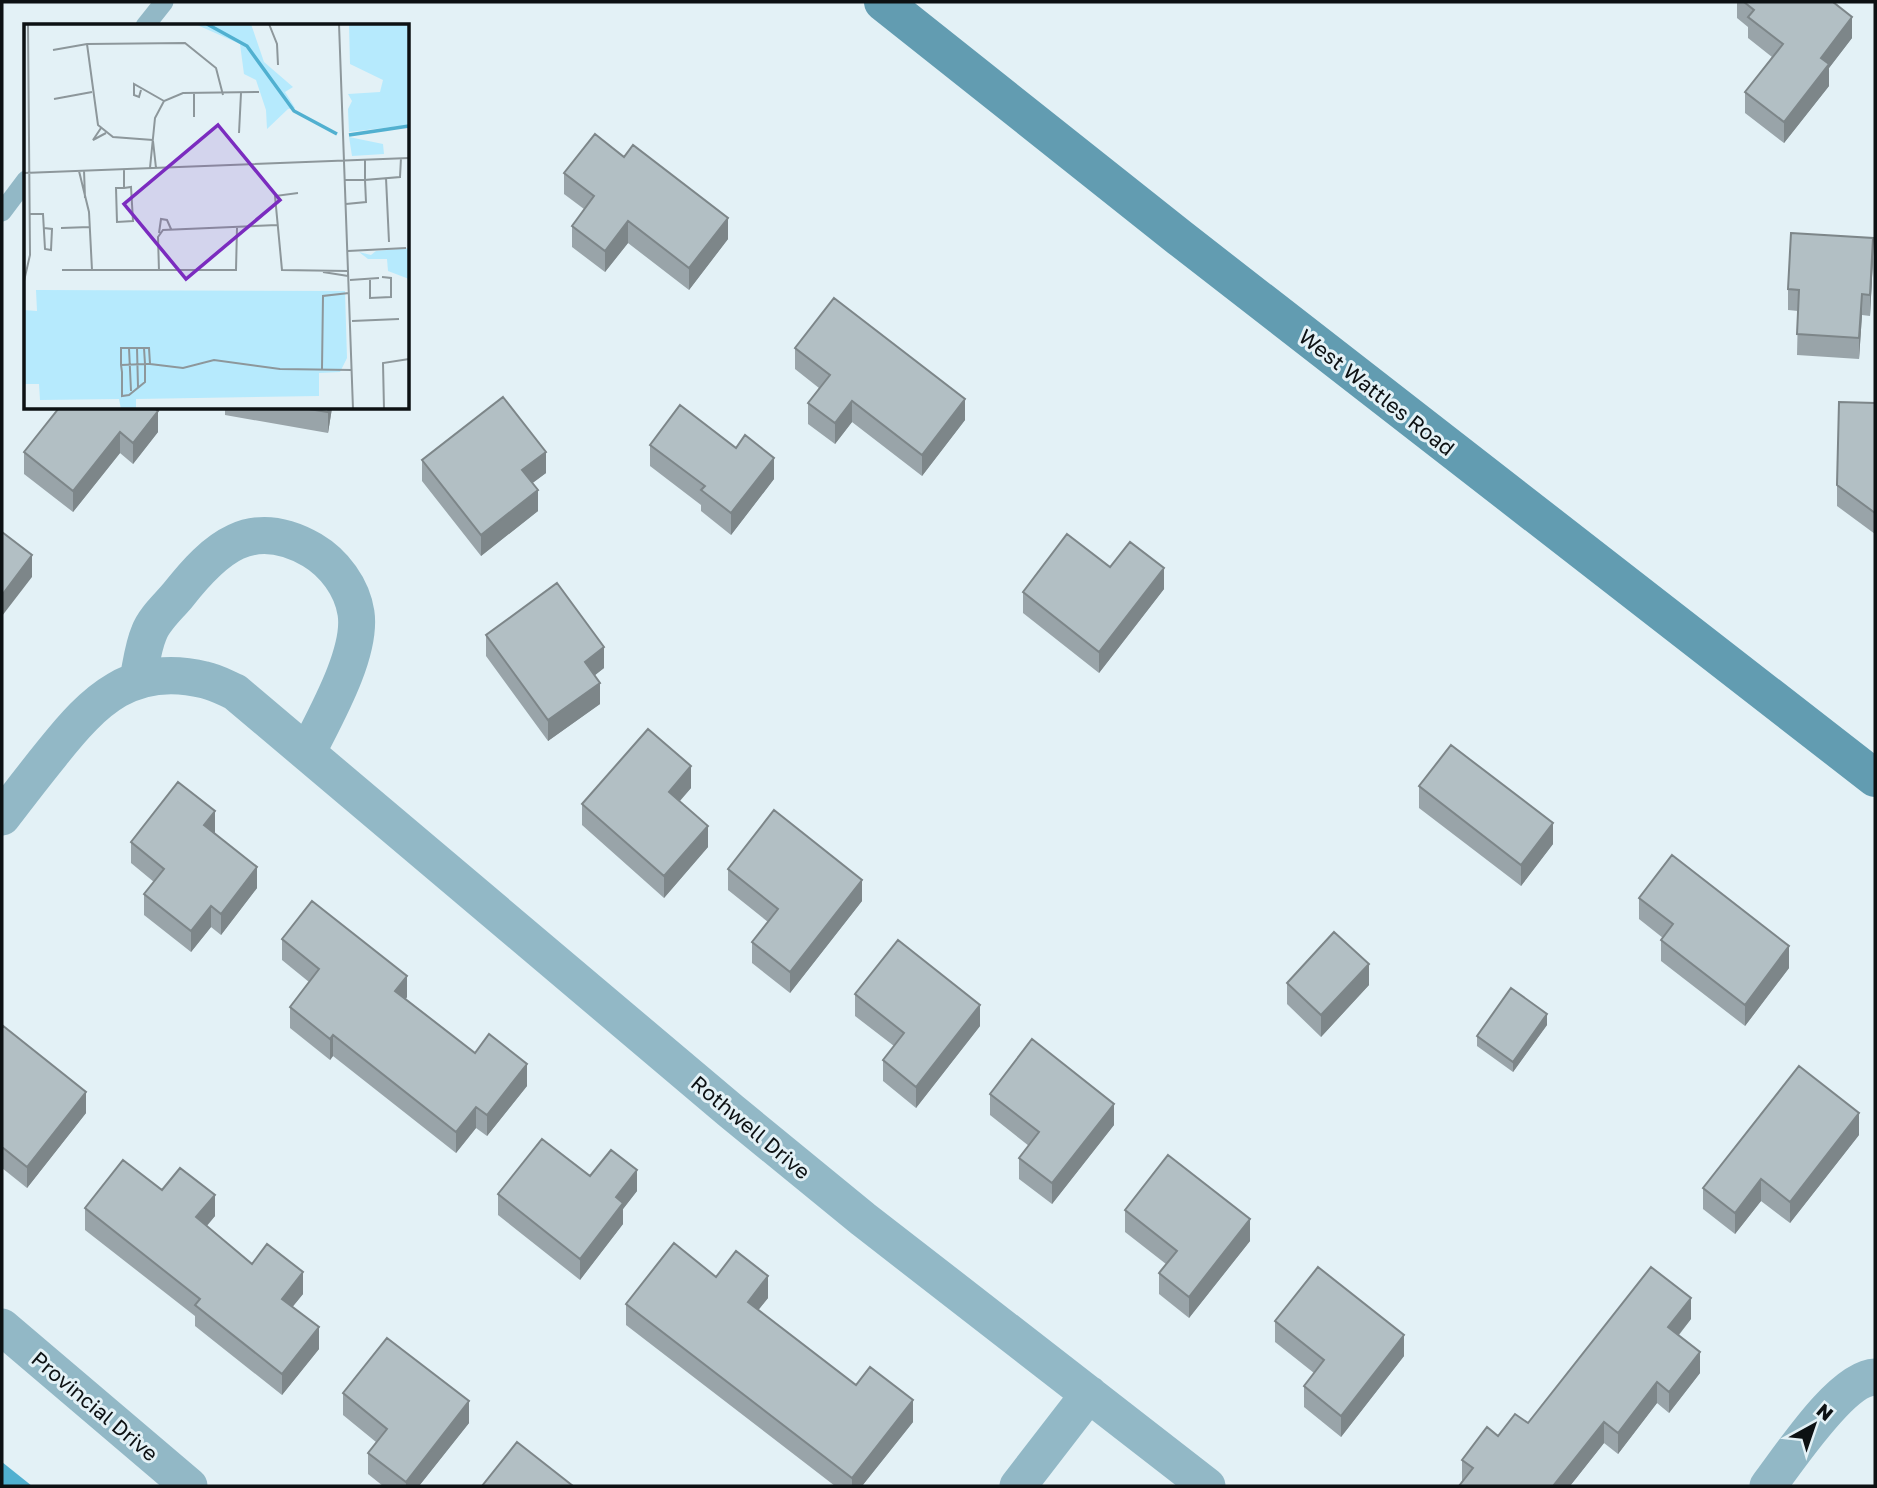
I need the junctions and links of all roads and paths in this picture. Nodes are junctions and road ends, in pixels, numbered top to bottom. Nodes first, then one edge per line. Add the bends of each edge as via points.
1 (164, 2) edge
2 (883, 2) edge
3 (147, 24) edge
4 (24, 183) edge
5 (2, 212) edge
6 (138, 679) junction
7 (307, 753) junction
8 (1875, 778) edge
9 (2, 817) edge
10 (2, 1327) edge
11 (1875, 1377) edge
12 (1089, 1394) junction
13 (189, 1486) edge
14 (1018, 1486) edge
15 (1207, 1486) edge
16 (1768, 1486) edge

1 - 3 lane
2 - 8 street, West Wattles Road
4 - 5 lane
6 - 7 street, Rothwell Drive via 174,676 206,680 235,692
6 - 7 street via 149,632 198,569 237,541 255,536 291,538 324,557 344,579 356,614 352,650
6 - 9 street, Rothwell Drive via 106,695 78,719
7 - 12 street, Rothwell Drive via 863,1219
10 - 13 street, Provincial Drive
11 - 16 street via 1850,1387 1836,1400
12 - 14 street
12 - 15 street, Rothwell Drive

